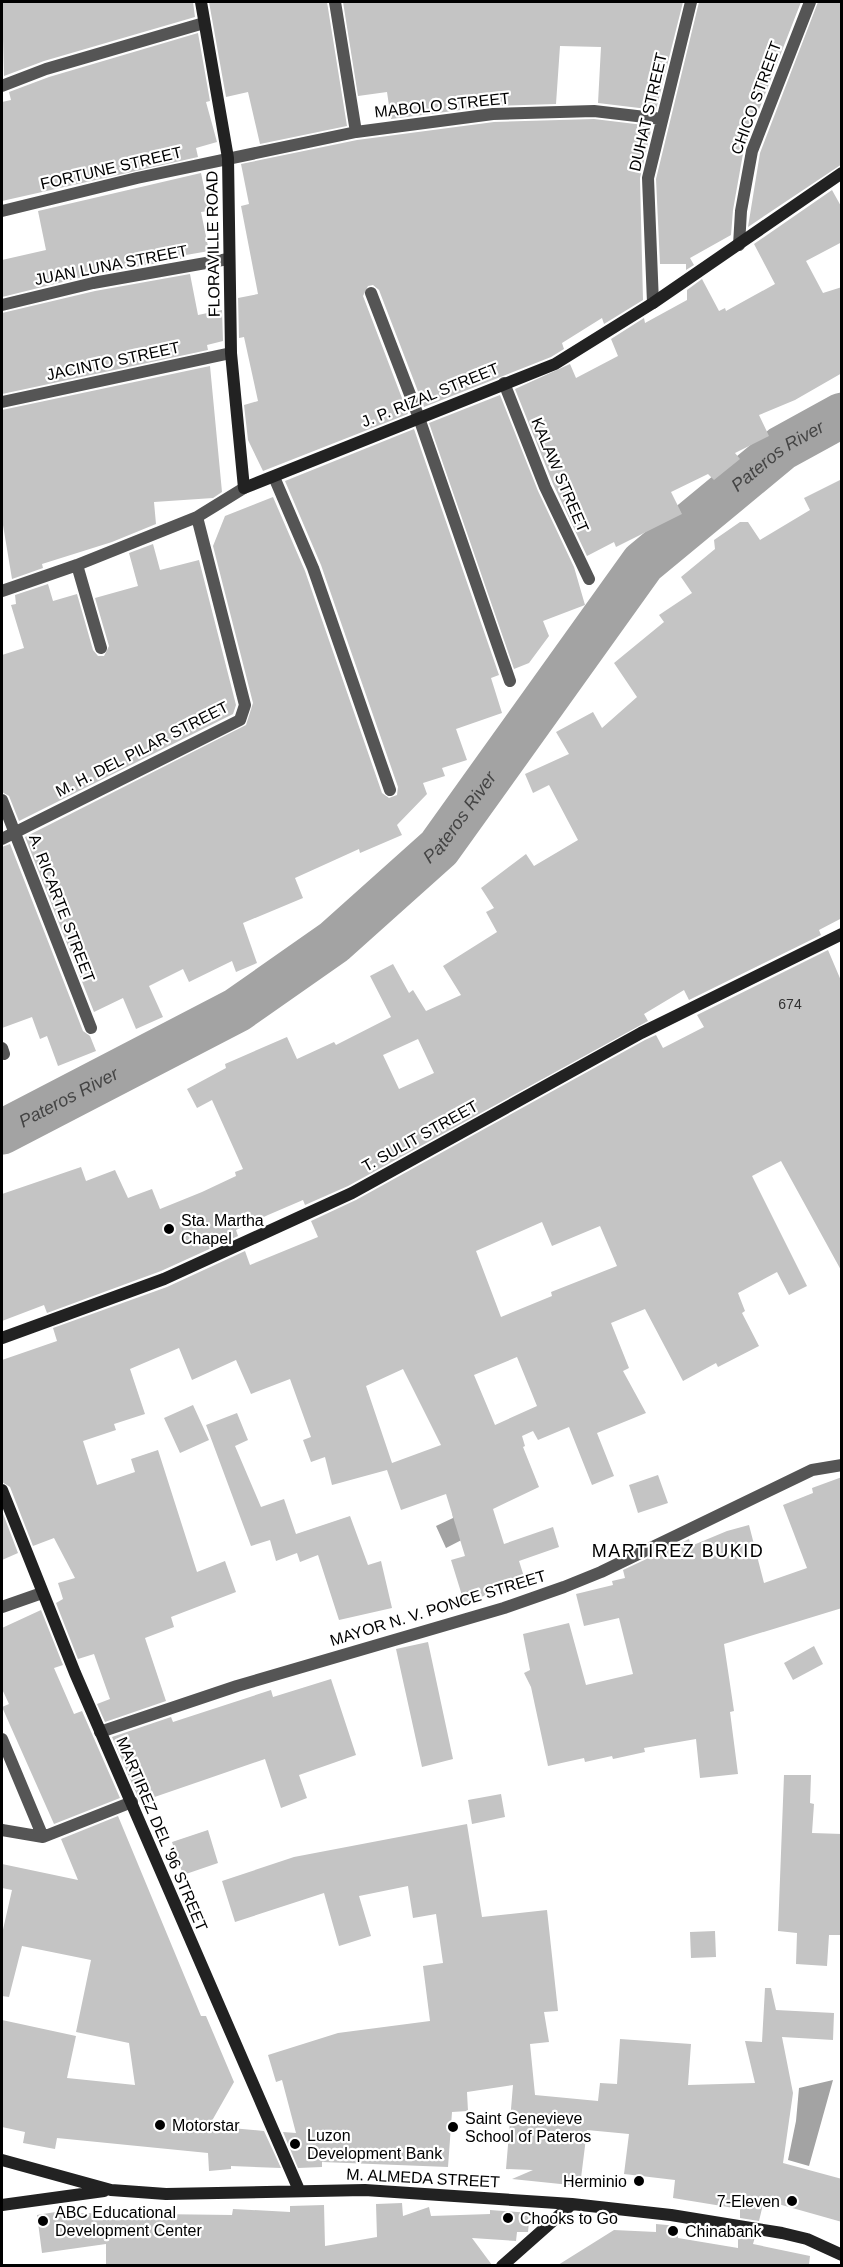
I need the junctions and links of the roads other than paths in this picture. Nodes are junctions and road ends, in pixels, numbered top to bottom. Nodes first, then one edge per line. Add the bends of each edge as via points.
1 (201, 2) edge
2 (335, 2) edge
3 (691, 2) edge
4 (810, 2) edge
5 (204, 23) junction
6 (2, 86) edge
7 (662, 119) junction
8 (356, 132) junction
9 (228, 158) junction
10 (842, 173) edge
11 (2, 211) edge
12 (739, 245) junction
13 (228, 259) junction
14 (371, 293) dead end
15 (653, 303) junction
16 (2, 305) edge
17 (231, 353) junction
18 (504, 383) junction
19 (2, 402) edge
20 (419, 418) junction
21 (274, 477) junction
22 (244, 488) junction
23 (196, 517) junction
24 (76, 565) junction
25 (589, 579) dead end
26 (2, 591) edge
27 (101, 648) dead end
28 (510, 681) dead end
29 (390, 790) dead end
30 (2, 800) edge
31 (14, 832) junction
32 (2, 839) edge
33 (842, 934) edge
34 (91, 1028) dead end
35 (2, 1338) edge
36 (842, 1465) edge
37 (2, 1490) edge
38 (42, 1593) junction
39 (2, 1607) edge
40 (100, 1732) junction
41 (2, 1739) edge
42 (132, 1802) junction
43 (2, 1830) edge
44 (43, 1837) junction
45 (2, 2160) edge
46 (111, 2190) junction
47 (298, 2190) junction
48 (572, 2204) junction
49 (2, 2205) edge
50 (842, 2255) edge
51 (502, 2265) edge

1 - 5 street, FLORAVILLE ROAD
2 - 8 street
3 - 7 street, DUHAT STREET
4 - 12 street, CHICO STREET via 752,151
5 - 6 street via 46,69
5 - 9 street, FLORAVILLE ROAD
7 - 8 street, MABOLO STREET via 594,111 493,114
7 - 15 street, DUHAT STREET via 648,178
8 - 9 street, MABOLO STREET
9 - 11 street, FORTUNE STREET
9 - 13 street, FLORAVILLE ROAD
10 - 12 street, J. P. RIZAL STREET
12 - 15 street, J. P. RIZAL STREET
13 - 16 street, JUAN LUNA STREET via 93,283
13 - 17 street, FLORAVILLE ROAD
14 - 20 street
15 - 18 street, J. P. RIZAL STREET via 555,364
17 - 19 street, JACINTO STREET
17 - 22 street, FLORAVILLE ROAD
18 - 20 street, J. P. RIZAL STREET
18 - 25 street, KALAW STREET via 545,487
20 - 21 street, J. P. RIZAL STREET
20 - 28 street
21 - 22 street, J. P. RIZAL STREET
21 - 29 street via 314,568
22 - 23 street, J. P. RIZAL STREET
23 - 24 street, J. P. RIZAL STREET
23 - 31 street, M. H. DEL PILAR STREET via 246,705 240,720
24 - 26 street, J. P. RIZAL STREET
24 - 27 street
30 - 31 street, A. RICARTE STREET
31 - 32 street, M. H. DEL PILAR STREET
31 - 34 street, A. RICARTE STREET
33 - 35 street, T. SULIT STREET via 641,1033 352,1193 164,1279
36 - 40 street, MAYOR N. V. PONCE STREET via 812,1470 564,1587 237,1686
37 - 38 street, MARTIREZ DEL '96 STREET
38 - 39 street
38 - 40 street, MARTIREZ DEL '96 STREET
40 - 42 street, MARTIREZ DEL '96 STREET
41 - 44 street
42 - 44 street
42 - 47 street, MARTIREZ DEL '96 STREET
43 - 44 street
45 - 46 street, M. ALMEDA STREET
46 - 47 street, M. ALMEDA STREET via 166,2194
46 - 49 street
47 - 48 street, M. ALMEDA STREET via 419,2192
48 - 50 street, M. ALMEDA STREET via 782,2233
48 - 51 street

